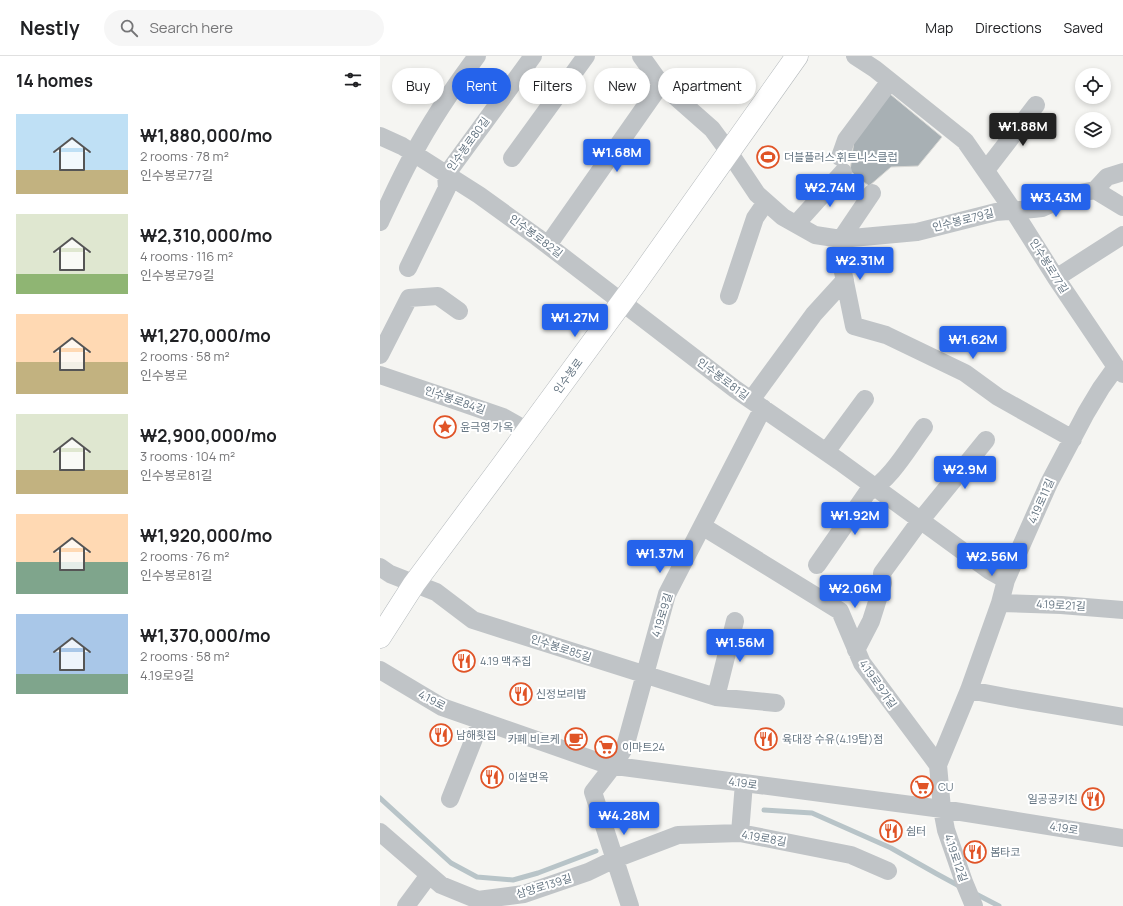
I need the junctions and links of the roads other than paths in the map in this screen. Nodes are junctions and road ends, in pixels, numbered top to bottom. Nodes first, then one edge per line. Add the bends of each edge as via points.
1 (477, 56) edge
2 (533, 56) edge
3 (586, 56) edge
4 (641, 56) edge
5 (796, 56) edge
6 (856, 56) edge
7 (658, 80) edge
8 (890, 81) junction
9 (658, 88) edge
10 (684, 104) edge
11 (1036, 105) dead end
12 (380, 136) edge
13 (730, 152) junction
14 (413, 154) junction
15 (512, 158) dead end
16 (986, 170) junction
17 (1123, 172) edge
18 (446, 175) junction
19 (1094, 190) junction
20 (872, 193) dead end
21 (766, 202) junction
22 (1123, 207) edge
23 (1013, 210) junction
24 (380, 222) edge
25 (796, 224) junction
26 (1123, 235) edge
27 (842, 239) junction
28 (548, 245) junction
29 (408, 268) dead end
30 (1056, 278) junction
31 (845, 280) junction
32 (729, 296) dead end
33 (622, 302) junction
34 (458, 311) dead end
35 (380, 355) edge
36 (1120, 371) edge
37 (380, 376) edge
38 (865, 398) dead end
39 (757, 404) junction
40 (924, 427) dead end
41 (528, 431) junction
42 (1073, 439) junction
43 (986, 440) dead end
44 (826, 452) junction
45 (875, 488) junction
46 (920, 521) junction
47 (702, 526) junction
48 (817, 565) dead end
49 (380, 567) edge
50 (1006, 580) junction
51 (414, 584) junction
52 (1000, 603) junction
53 (1123, 610) edge
54 (735, 621) dead end
55 (380, 637) edge
56 (856, 650) junction
57 (380, 670) edge
58 (644, 674) junction
59 (969, 690) junction
60 (716, 697) junction
61 (776, 703) dead end
62 (1123, 717) edge
63 (482, 721) junction
64 (938, 764) junction
65 (613, 766) junction
66 (744, 783) junction
67 (450, 799) dead end
68 (942, 810) junction
69 (380, 832) edge
70 (740, 833) junction
71 (1123, 838) edge
72 (615, 859) junction
73 (888, 871) dead end
74 (429, 875) junction
75 (406, 906) edge
76 (630, 906) edge
77 (974, 906) edge

1 - 14 street via 452,89
2 - 18 street, 인수봉로80길
3 - 15 street
4 - 7 street
5 - 13 main road, 인수봉로
6 - 8 street, 인수봉로77길
8 - 16 street, 인수봉로77길 via 965,141
8 - 25 street via 846,140 841,165
9 - 28 street
10 - 13 street via 712,129
11 - 16 street
12 - 14 street, 인수봉로82길
13 - 21 street, 인수봉로79길 via 757,194
13 - 33 main road, 인수봉로
14 - 18 street, 인수봉로82길
14 - 24 street
16 - 23 street, 인수봉로77길
17 - 19 street, 인수봉로79길 via 1108,177
18 - 28 street, 인수봉로82길 via 479,195
18 - 29 street via 447,188
19 - 22 street
19 - 23 street, 인수봉로79길 via 1071,195 1042,208
20 - 27 street
21 - 25 street, 인수봉로79길 via 783,217
21 - 32 street via 755,218
23 - 27 street, 인수봉로79길 via 917,232
23 - 30 street, 인수봉로77길
25 - 27 street, 인수봉로79길 via 815,235
26 - 30 street
27 - 31 street
28 - 33 street, 인수봉로82길
30 - 36 street, 인수봉로77길
31 - 39 street via 814,314
31 - 42 street via 854,326 886,335 965,373 998,398
33 - 39 street, 인수봉로81길
33 - 41 main road, 인수봉로
34 - 35 street via 438,296 409,298
36 - 42 street, 4.19로11길 via 1101,388
37 - 41 street, 인수봉로84길 via 503,417
38 - 44 street
39 - 44 street, 인수봉로81길
39 - 47 street, 4.19로9길
40 - 45 street via 886,479
41 - 51 main road, 인수봉로
42 - 50 street, 4.19로11길 via 1049,483
43 - 46 street
44 - 45 street, 인수봉로81길
45 - 46 street, 인수봉로81길
45 - 48 street via 867,493
46 - 50 street, 인수봉로81길
46 - 56 street via 882,573 883,583 871,621
47 - 56 street, 4.19로9가길 via 840,611
47 - 58 street, 4.19로9길 via 667,594
49 - 51 street, 인수봉로85길
50 - 52 street, 4.19로11길
51 - 55 main road, 인수봉로
51 - 58 street, 인수봉로85길 via 436,592 473,620
52 - 53 street, 4.19로21길
52 - 59 street, 4.19로11길
54 - 60 street
56 - 64 street, 4.19로9가길 via 862,663
57 - 63 street, 4.19로 via 442,707
58 - 60 street, 인수봉로85길
58 - 65 street, 4.19로9길 via 625,746
59 - 62 street
59 - 64 street, 4.19로11길
60 - 61 street, 인수봉로85길
63 - 65 street, 4.19로
63 - 67 street
64 - 68 street, 4.19로11길
65 - 66 street, 4.19로
65 - 72 street via 593,792
66 - 68 street, 4.19로
66 - 70 street
68 - 71 street, 4.19로
68 - 77 street, 4.19로12길 via 946,830
69 - 74 street, 삼양로139길
70 - 72 street, 4.19로8길 via 678,835
70 - 73 street, 4.19로8길 via 851,855
72 - 74 street, 삼양로139길 via 588,872 524,894 478,900 441,885
72 - 76 street
74 - 75 street

